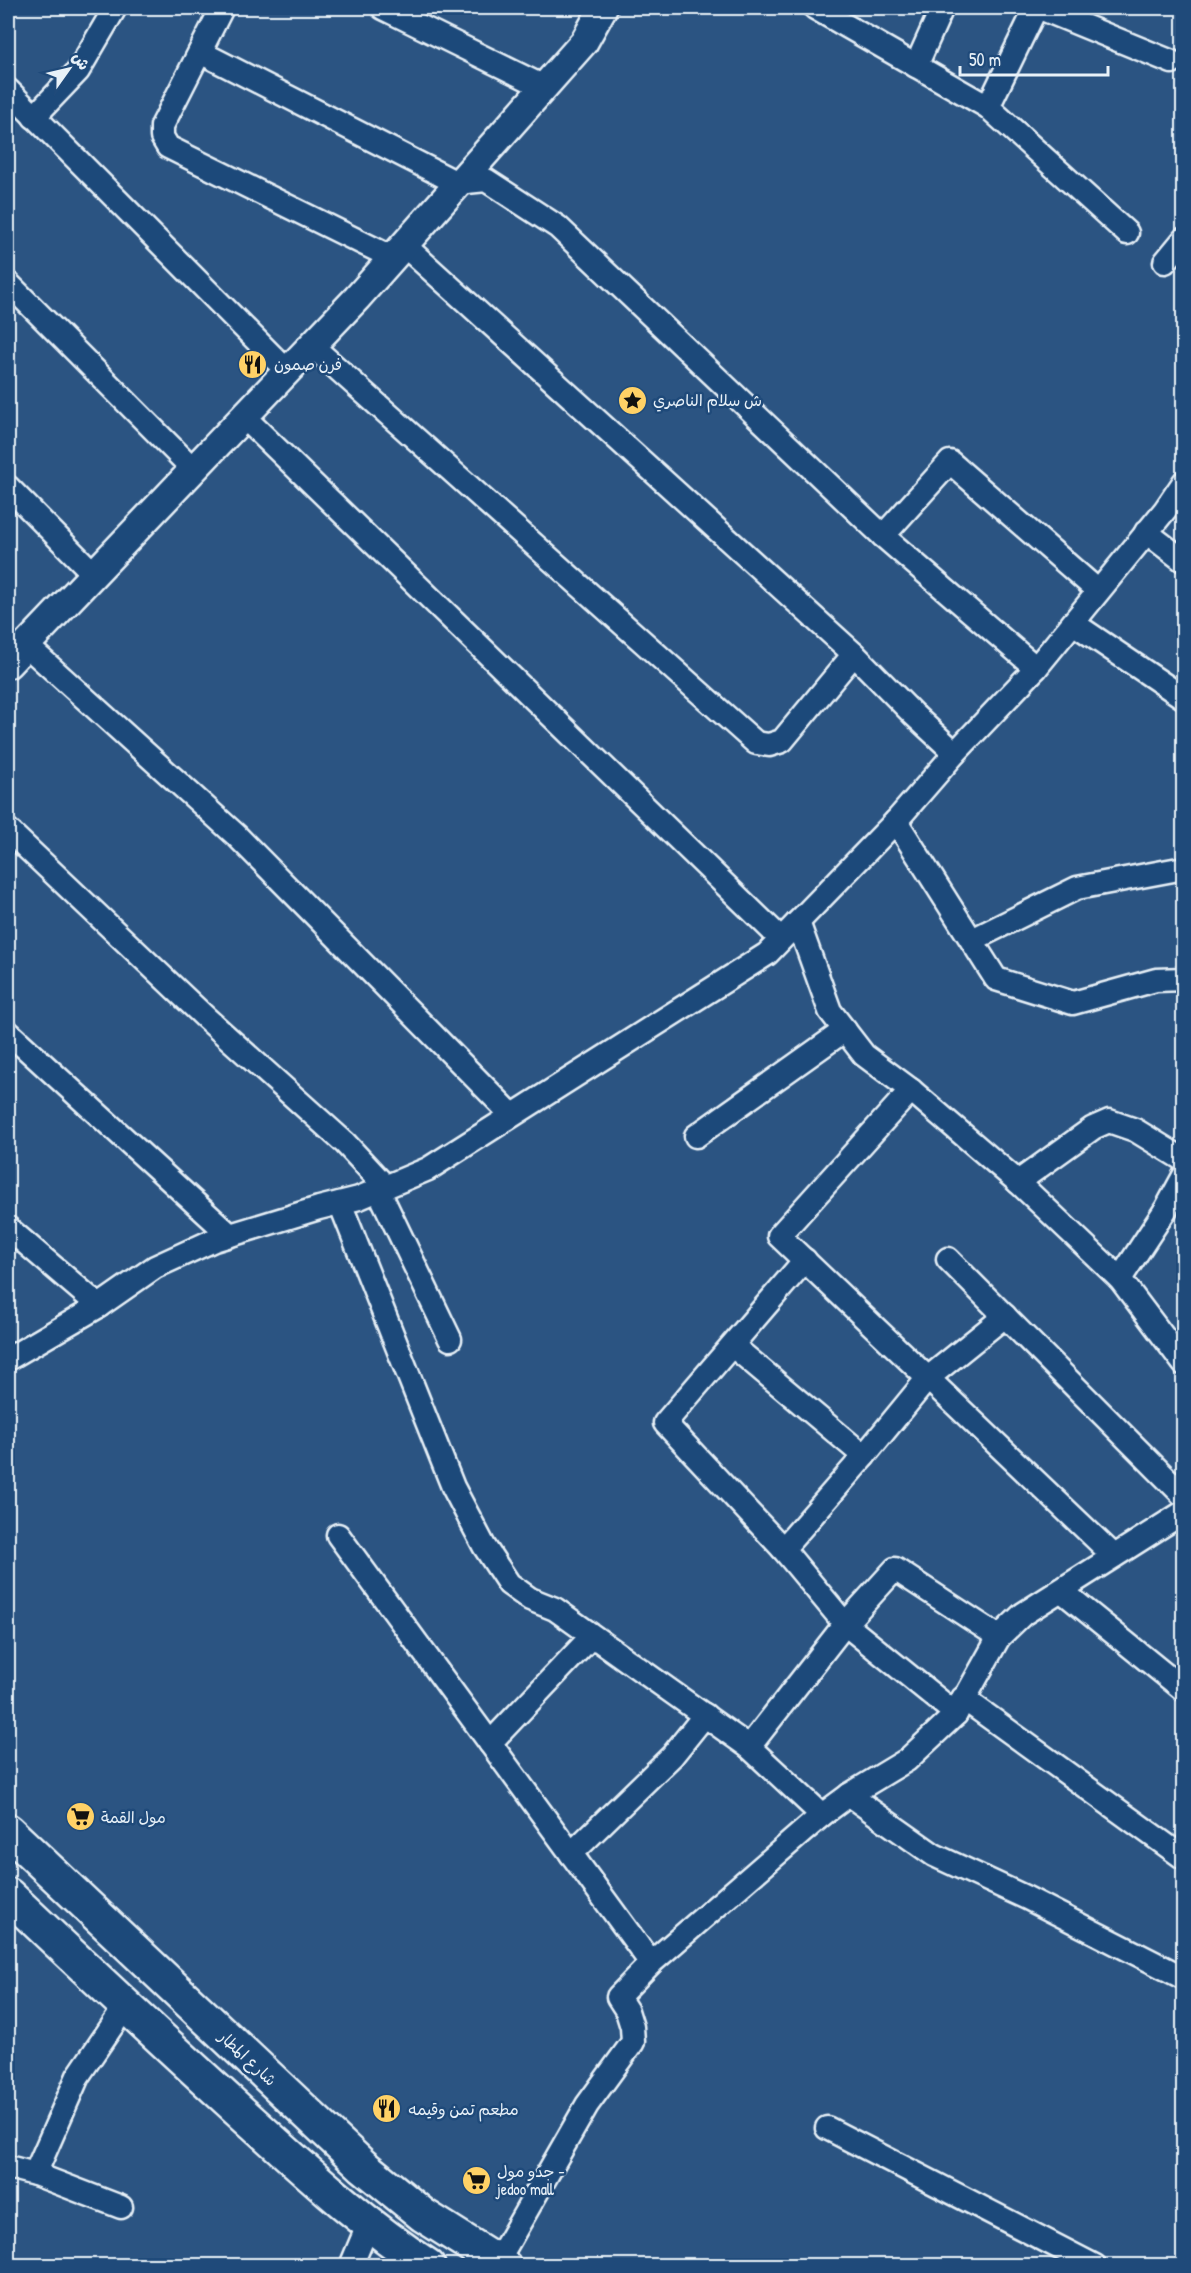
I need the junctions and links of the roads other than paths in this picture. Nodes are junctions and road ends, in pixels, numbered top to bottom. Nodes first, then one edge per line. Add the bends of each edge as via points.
1 (115, 8) edge
2 (222, 8) edge
3 (383, 8) edge
4 (603, 8) edge
5 (942, 8) edge
6 (1038, 8) edge
7 (829, 11) edge
8 (200, 52) junction
9 (1172, 62) dead end
10 (916, 66) junction
11 (544, 87) junction
12 (8, 90) edge
13 (988, 107) junction
14 (34, 117) junction
15 (457, 183) junction
16 (1128, 233) dead end
17 (1184, 239) edge
18 (398, 251) junction
19 (1165, 262) dead end
20 (8, 283) edge
21 (312, 345) junction
22 (287, 371) junction
23 (244, 417) junction
24 (193, 470) junction
25 (1184, 482) edge
26 (8, 487) edge
27 (1146, 532) junction
28 (883, 536) junction
29 (1184, 561) edge
30 (94, 574) junction
31 (1098, 591) junction
32 (1073, 623) junction
33 (17, 654) edge
34 (854, 654) junction
35 (1036, 668) junction
36 (1184, 698) edge
37 (955, 753) junction
38 (896, 821) junction
39 (8, 830) edge
40 (1184, 868) edge
41 (798, 922) junction
42 (781, 939) junction
43 (972, 940) junction
44 (1184, 978) edge
45 (845, 1030) junction
46 (8, 1032) edge
47 (911, 1090) junction
48 (512, 1115) junction
49 (696, 1136) dead end
50 (1184, 1160) edge
51 (1184, 1176) edge
52 (1018, 1182) junction
53 (381, 1188) junction
54 (340, 1203) junction
55 (8, 1228) edge
56 (230, 1235) junction
57 (948, 1259) dead end
58 (805, 1260) junction
59 (1120, 1279) junction
60 (99, 1306) junction
61 (1005, 1316) junction
62 (450, 1339) dead end
63 (733, 1346) junction
64 (8, 1359) edge
65 (1184, 1364) edge
66 (928, 1378) junction
67 (864, 1456) junction
68 (1184, 1496) edge
69 (1184, 1512) edge
70 (338, 1535) dead end
71 (783, 1549) junction
72 (1114, 1556) junction
73 (1062, 1591) junction
74 (845, 1624) junction
75 (592, 1636) junction
76 (999, 1637) junction
77 (1184, 1690) edge
78 (960, 1706) junction
79 (705, 1715) junction
80 (490, 1743) junction
81 (749, 1747) junction
82 (849, 1795) junction
83 (822, 1815) junction
84 (8, 1831) edge
85 (571, 1854) junction
86 (1184, 1858) edge
87 (8, 1895) edge
88 (651, 1963) junction
89 (1184, 1978) edge
90 (125, 2007) junction
91 (276, 2085) junction
92 (247, 2118) junction
93 (827, 2128) dead end
94 (325, 2131) junction
95 (298, 2164) junction
96 (8, 2167) edge
97 (35, 2174) junction
98 (121, 2207) dead end
99 (369, 2223) junction
100 (500, 2264) edge
101 (351, 2265) edge
102 (428, 2265) edge
103 (1095, 2265) edge

1 - 14 street via 78,71
2 - 8 street
3 - 11 street
4 - 11 street via 584,42
5 - 10 street
6 - 9 street
6 - 13 street
7 - 10 street
8 - 15 street
8 - 18 street via 162,126 162,137 168,147
10 - 13 street
11 - 15 street
12 - 14 street
13 - 16 street
14 - 22 street
15 - 18 street
15 - 28 street via 486,180 558,226
17 - 19 street
18 - 21 street
18 - 34 street
20 - 24 street
21 - 22 street
21 - 34 street via 756,743 782,741
22 - 23 street
23 - 24 street
23 - 42 street
24 - 30 street
25 - 27 street
26 - 30 street
27 - 29 street
27 - 31 street
28 - 31 street via 950,462
28 - 35 street
30 - 33 street
31 - 32 street
32 - 35 street
32 - 36 street
33 - 48 street via 236,835
34 - 37 street
35 - 37 street
37 - 38 street
38 - 41 street
38 - 43 street
39 - 53 street via 345,1143
40 - 43 street via 1077,888
41 - 42 street
41 - 45 street via 830,1011
42 - 48 street via 767,954
43 - 44 street via 996,979 1073,1004 1156,980
45 - 47 street via 864,1055
45 - 49 street
46 - 56 street
47 - 52 street
47 - 58 street via 779,1236
48 - 53 street via 428,1169
50 - 52 street via 1135,1130 1109,1121 1092,1128
51 - 59 street
52 - 59 street
53 - 54 street
53 - 62 street
54 - 56 street
54 - 75 street via 453,1487 484,1546 509,1584 530,1599 555,1609
55 - 60 street
56 - 60 street via 154,1267
57 - 61 street
58 - 63 street
58 - 66 street
59 - 65 street
60 - 64 street
61 - 66 street
61 - 68 street
63 - 67 street
63 - 71 street via 665,1423
66 - 67 street
66 - 72 street
67 - 71 street
69 - 72 street
70 - 80 street
71 - 74 street
72 - 73 street
73 - 76 street via 1023,1614
73 - 77 street
74 - 76 street via 895,1569
74 - 78 street
74 - 81 street
75 - 79 street
75 - 80 street
76 - 78 street
78 - 82 street via 907,1760
78 - 86 street
79 - 81 street
79 - 85 street via 672,1756
80 - 85 street
81 - 83 street
82 - 83 street
82 - 89 street via 934,1855
83 - 88 street
84 - 91 main road, شارع المطار
85 - 88 street
87 - 90 main road
88 - 100 street via 618,1997 627,2011 633,2042 587,2105
90 - 92 main road
90 - 97 street via 78,2076
91 - 92 main road via 265,2109
91 - 94 main road, شارع المطار
92 - 95 main road
93 - 103 street
94 - 95 main road via 308,2140
94 - 100 main road, شارع المطار via 423,2215
95 - 99 main road
96 - 97 street
97 - 98 street
99 - 101 street
99 - 102 main road

